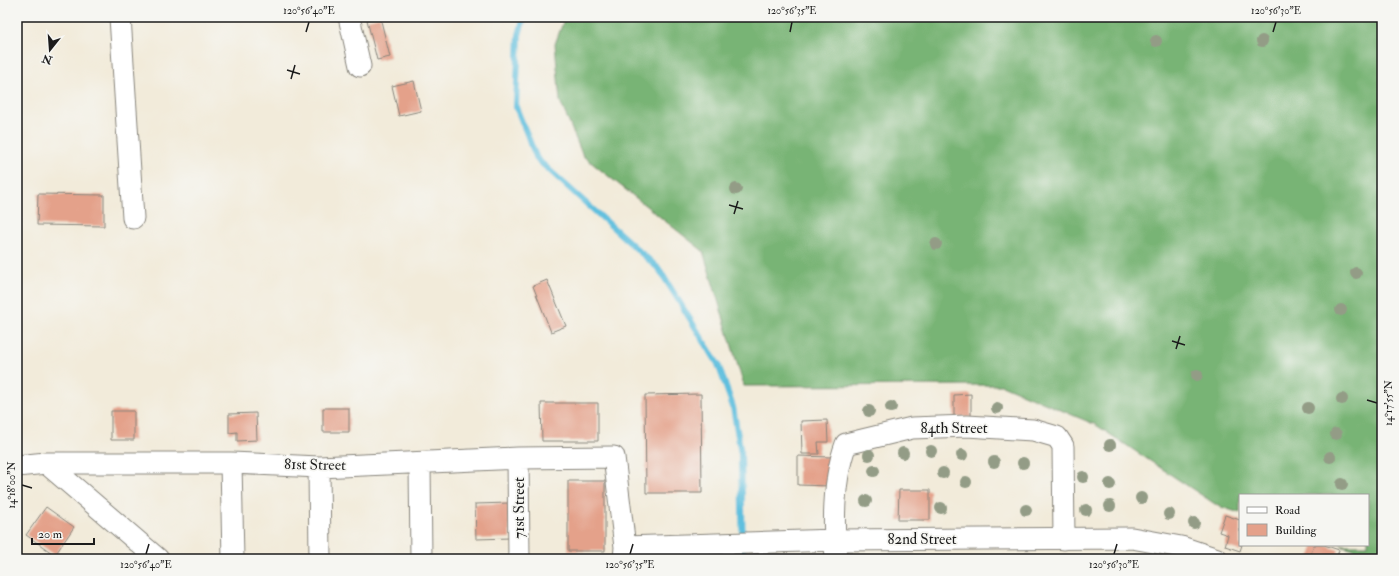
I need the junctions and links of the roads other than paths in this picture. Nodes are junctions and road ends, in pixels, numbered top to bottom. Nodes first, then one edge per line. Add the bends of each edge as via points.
1 (120, 17) edge
2 (349, 17) edge
3 (360, 66) dead end
4 (133, 218) dead end
5 (518, 458) junction
6 (231, 462) junction
7 (46, 463) junction
8 (420, 463) junction
9 (17, 466) edge
10 (319, 467) junction
11 (1064, 539) junction
12 (835, 549) edge
13 (624, 553) edge
14 (158, 559) edge
15 (233, 559) edge
16 (320, 559) edge
17 (421, 559) edge
18 (519, 559) edge
19 (1217, 559) edge

1 - 4 street
2 - 3 street
5 - 8 street, 81st Street
5 - 13 street, 81st Street via 614,457
5 - 18 street, 71st Street
6 - 7 street, 81st Street
6 - 10 street, 81st Street
6 - 15 street
7 - 9 street, 81st Street
7 - 14 street
8 - 10 street, 81st Street
8 - 17 street
10 - 16 street
11 - 12 street, 82nd Street
11 - 12 street, 84th Street via 1063,446 1057,437 1033,430 967,426 912,428 846,444 839,462
11 - 19 street, 82nd Street via 1132,538 1181,547
12 - 13 street, 82nd Street via 767,542 698,545

